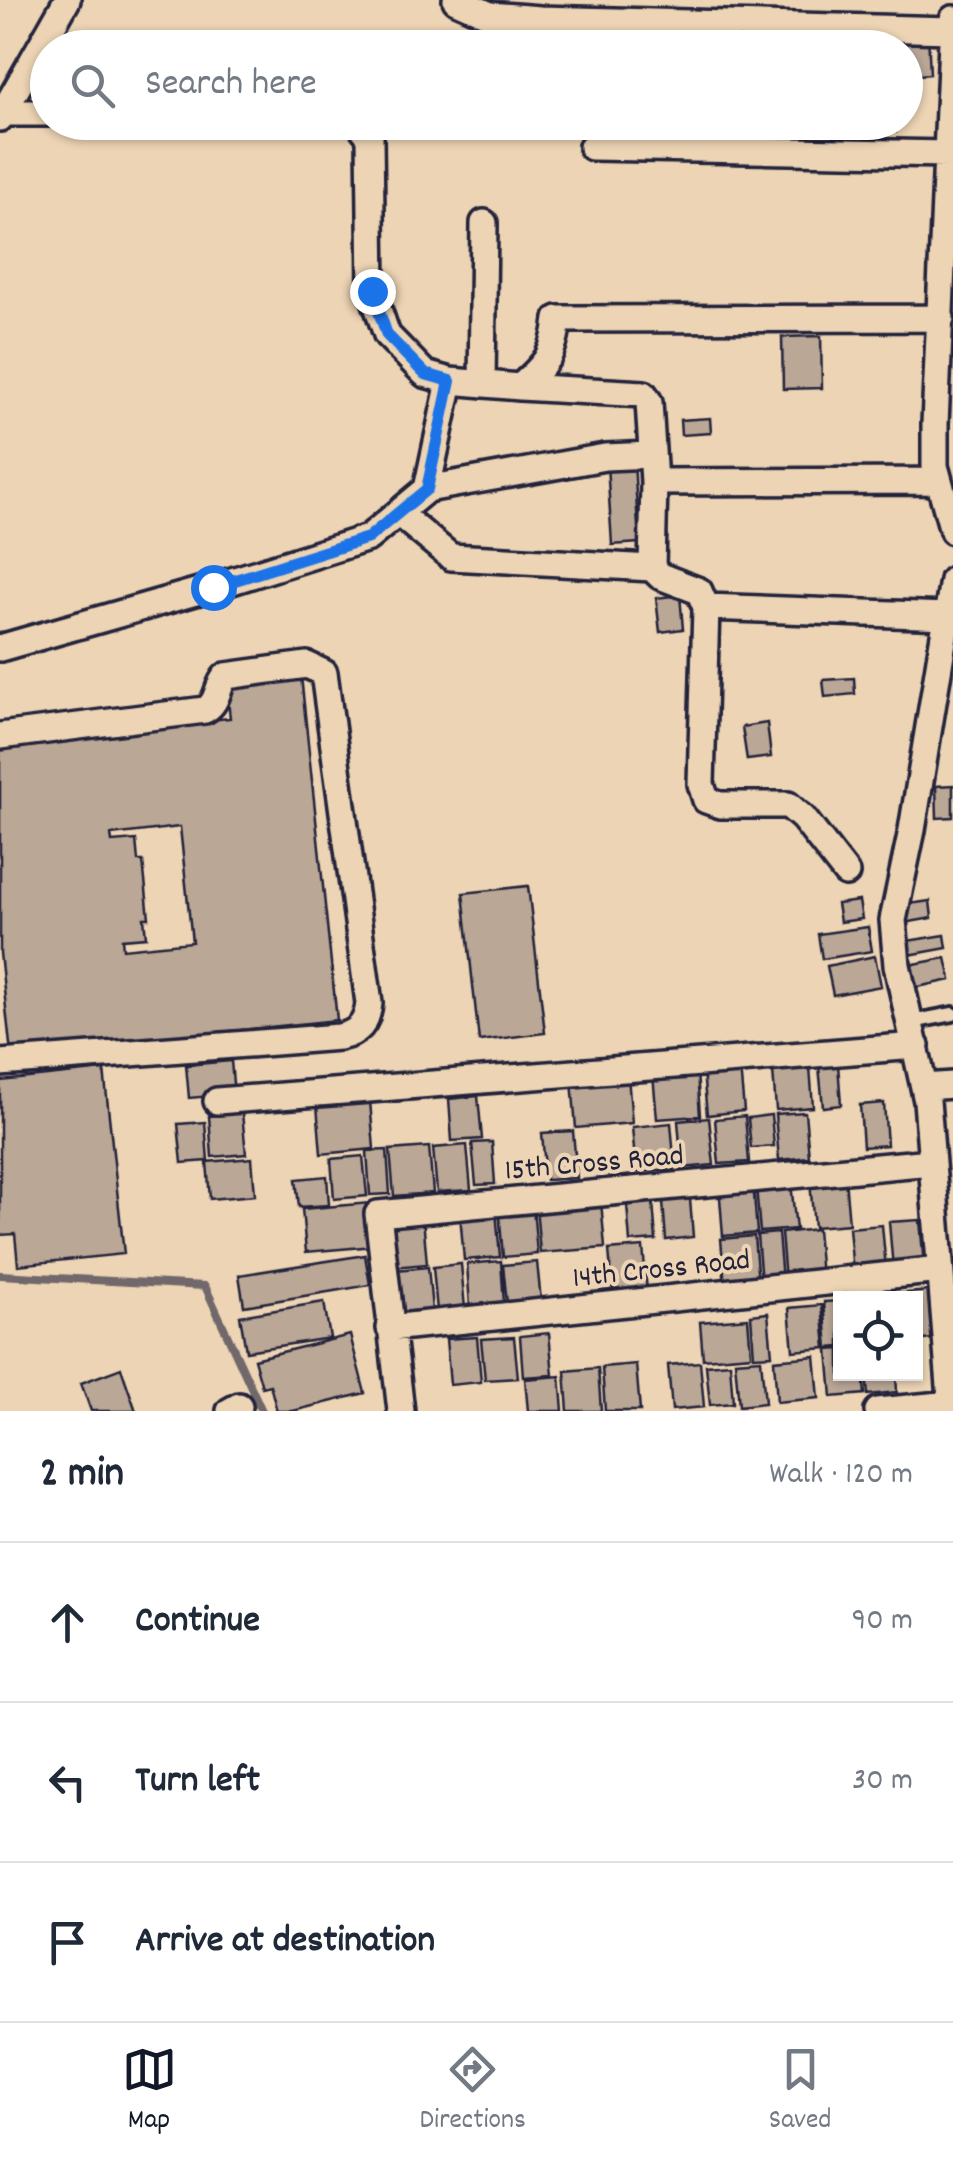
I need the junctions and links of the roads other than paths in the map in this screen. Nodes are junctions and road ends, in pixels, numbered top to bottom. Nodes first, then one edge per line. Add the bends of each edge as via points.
1 (68, 0) edge
2 (456, 0) edge
3 (540, 10) edge
4 (665, 12) edge
5 (953, 19) edge
6 (51, 30) edge
7 (952, 30) edge
8 (30, 67) edge
9 (30, 114) edge
10 (2, 116) edge
11 (370, 140) edge
12 (592, 147) dead end
13 (947, 154) junction
14 (949, 212) edge
15 (484, 223) dead end
16 (941, 318) junction
17 (450, 381) junction
18 (482, 384) junction
19 (520, 387) junction
20 (944, 424) edge
21 (652, 455) junction
22 (939, 481) junction
23 (654, 482) junction
24 (427, 489) junction
25 (398, 513) junction
26 (953, 532) edge
27 (652, 568) junction
28 (953, 580) edge
29 (706, 607) junction
30 (946, 616) junction
31 (0, 648) edge
32 (0, 736) edge
33 (846, 873) dead end
34 (953, 1014) edge
35 (913, 1034) junction
36 (0, 1063) edge
37 (953, 1085) edge
38 (924, 1086) junction
39 (217, 1101) dead end
40 (931, 1162) junction
41 (940, 1270) junction
42 (390, 1328) junction
43 (952, 1407) edge
44 (401, 1411) edge
45 (878, 1411) edge

1 - 6 street
2 - 3 street via 490,16
3 - 4 street
4 - 7 street
5 - 7 street
7 - 13 street
8 - 10 street
9 - 10 street
11 - 17 street via 372,291 387,335 425,374
12 - 13 street
13 - 14 street
14 - 16 street
15 - 18 street
16 - 19 street via 558,319 547,363
16 - 20 street
17 - 18 street
17 - 24 street
18 - 19 street
19 - 21 street via 644,394
20 - 22 street via 935,466
21 - 23 street
21 - 24 street
22 - 23 street
22 - 26 street
23 - 27 street
24 - 25 street
25 - 27 street via 451,557
25 - 31 street via 368,538
27 - 29 street via 699,591
28 - 30 street
29 - 30 street
29 - 33 street via 706,800 788,805
30 - 35 street via 893,920
32 - 36 street via 204,710 216,701 226,676 307,665 324,673 368,1016 362,1027 340,1036
34 - 35 lane
35 - 38 street
35 - 39 street
37 - 38 street
38 - 40 street
40 - 41 street
40 - 42 street, 15th Cross Road via 378,1214
41 - 42 street, 14th Cross Road
41 - 43 street
42 - 44 street
43 - 45 street

